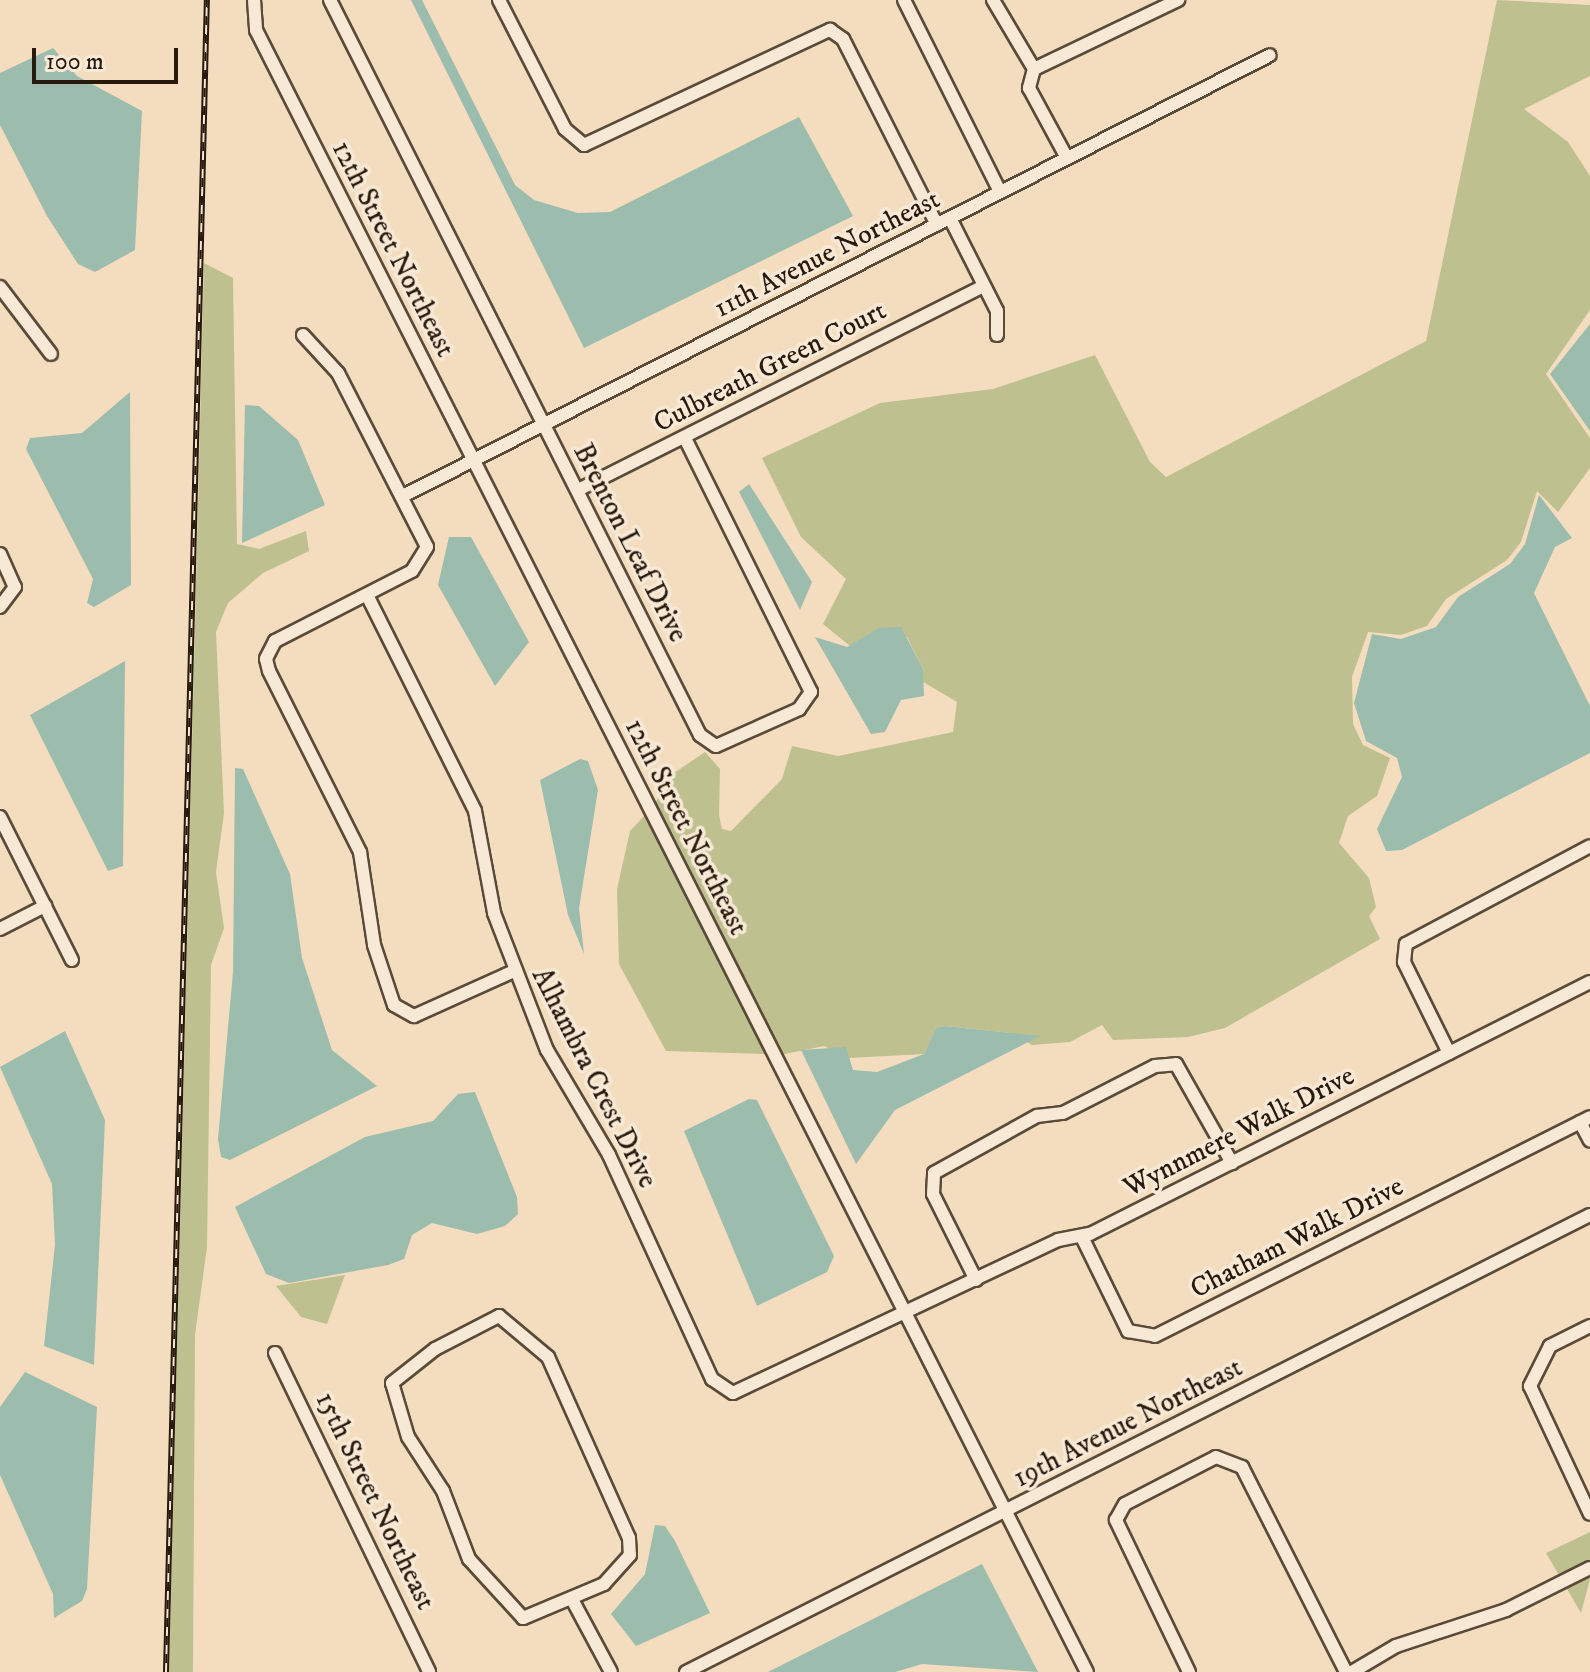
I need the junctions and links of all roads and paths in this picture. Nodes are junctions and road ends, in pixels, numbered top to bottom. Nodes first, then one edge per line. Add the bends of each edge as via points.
1 (254, 0) edge
2 (330, 0) edge
3 (499, 0) edge
4 (904, 0) edge
5 (993, 0) edge
6 (1178, 0) edge
7 (1270, 55) dead end
8 (1034, 69) junction
9 (1067, 158) junction
10 (1000, 192) junction
11 (950, 218) junction
12 (937, 225) junction
13 (984, 286) junction
14 (0, 287) edge
15 (303, 335) dead end
16 (997, 335) dead end
17 (51, 354) dead end
18 (545, 424) junction
19 (685, 438) junction
20 (473, 461) junction
21 (578, 490) junction
22 (405, 495) junction
23 (0, 554) edge
24 (367, 595) junction
25 (0, 607) edge
26 (0, 817) edge
27 (1590, 846) edge
28 (45, 906) junction
29 (0, 929) edge
30 (72, 960) dead end
31 (512, 972) junction
32 (1590, 982) edge
33 (1449, 1053) junction
34 (1585, 1119) edge
35 (1590, 1141) edge
36 (1232, 1163) junction
37 (1590, 1215) edge
38 (1082, 1237) junction
39 (976, 1280) junction
40 (906, 1314) junction
41 (1590, 1326) edge
42 (275, 1353) dead end
43 (1006, 1512) junction
44 (1590, 1514) edge
45 (1590, 1568) edge
46 (574, 1603) junction
47 (429, 1672) edge
48 (611, 1672) edge
49 (686, 1672) edge
50 (1087, 1672) edge
51 (1189, 1672) edge
52 (1349, 1672) edge

1 - 20 street, 12th Street Northeast via 256,30
2 - 18 street, Brenton Leaf Drive
3 - 12 street via 565,129 584,145 830,30 843,39
4 - 10 street
5 - 8 street
6 - 8 street
7 - 9 street, 11th Avenue Northeast
8 - 9 street via 1029,88
9 - 10 street, 11th Avenue Northeast
10 - 11 street, 11th Avenue Northeast
11 - 12 street, 11th Avenue Northeast
11 - 13 street
12 - 18 street, 11th Avenue Northeast
13 - 16 street
13 - 19 street, Culbreath Green Court
14 - 17 street
15 - 22 street via 338,373
18 - 20 street, 11th Avenue Northeast
18 - 21 street, Brenton Leaf Drive
19 - 21 street, Culbreath Green Court
19 - 21 street, Brenton Leaf Drive via 811,692 799,709 727,745 700,735
20 - 22 street, 11th Avenue Northeast
20 - 40 street, 12th Street Northeast
22 - 24 street via 426,535 421,564
23 - 25 street via 15,587
24 - 31 street, Alhambra Crest Drive via 475,811
24 - 31 street via 275,641 266,659 360,852 394,1005 414,1016
26 - 28 street
27 - 33 street via 1411,937 1404,962
28 - 29 street
28 - 30 street
31 - 40 street, Alhambra Crest Drive via 722,1388 752,1390
32 - 33 street, Wynnmere Walk Drive
33 - 36 street, Wynnmere Walk Drive
34 - 35 street, Chatham Walk Drive
34 - 38 street, Chatham Walk Drive via 1155,1336 1128,1331
36 - 38 street, Wynnmere Walk Drive
36 - 39 street via 1176,1064 1155,1066 1063,1113 1037,1116 934,1173 933,1194
37 - 43 street, 19th Avenue Northeast
38 - 39 street, Wynnmere Walk Drive via 1058,1240
39 - 40 street, Wynnmere Walk Drive
40 - 43 street, 12th Street Northeast
41 - 44 street via 1550,1346 1530,1386
42 - 47 street, 15th Street Northeast
43 - 49 street, 19th Avenue Northeast
43 - 50 street, 12th Street Northeast
45 - 52 street via 1506,1610 1396,1646
46 - 46 street via 619,1572 629,1538 548,1357 499,1316 435,1349 392,1383 408,1437 443,1491 469,1559 499,1598 523,1618
46 - 48 street
51 - 52 street via 1116,1520 1125,1504 1216,1457 1242,1467

